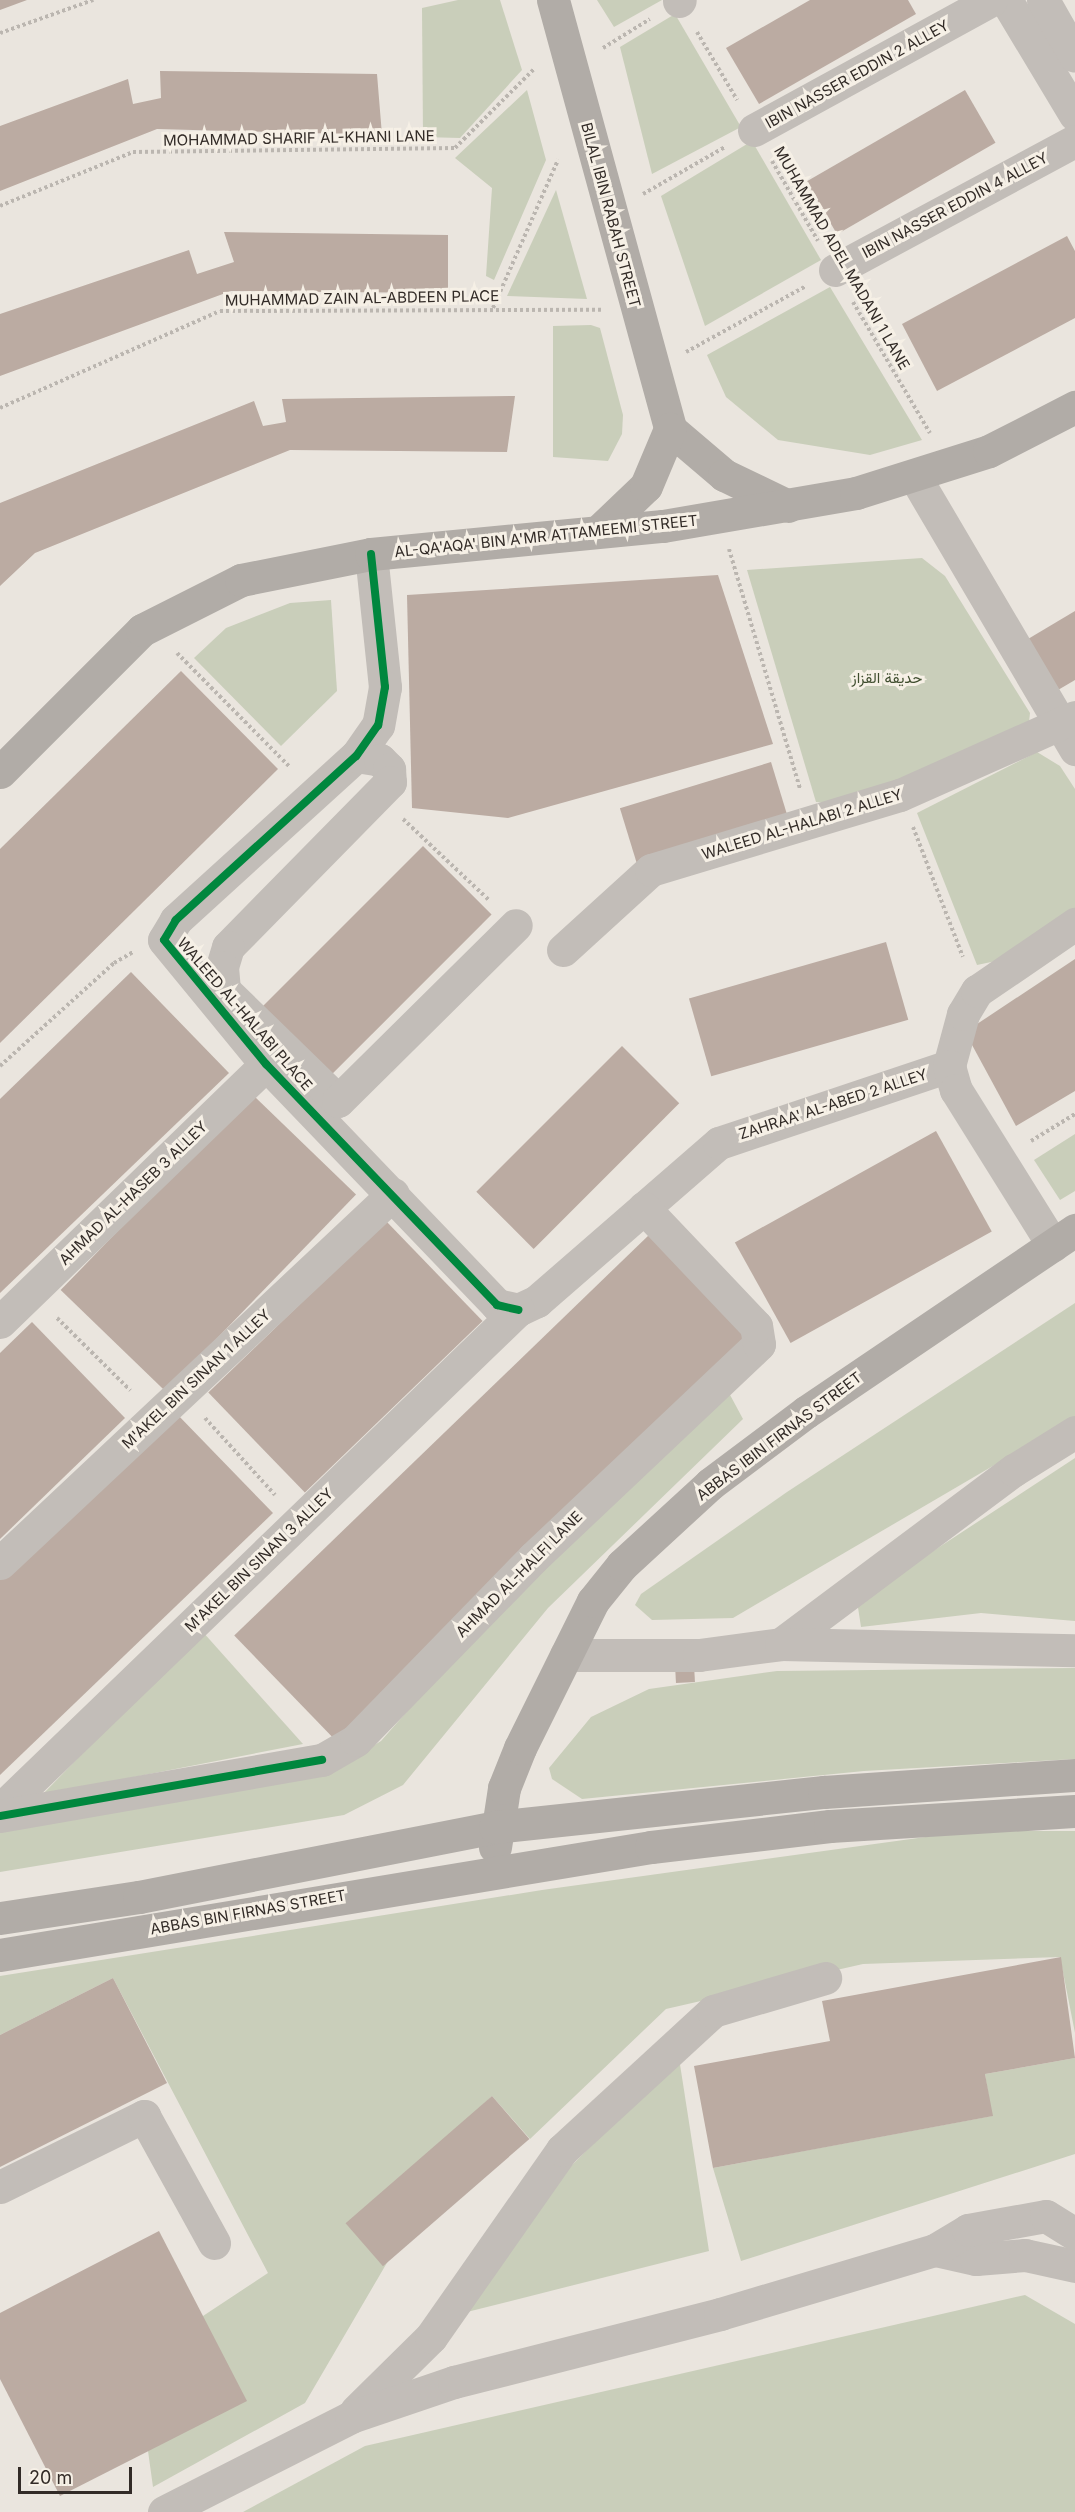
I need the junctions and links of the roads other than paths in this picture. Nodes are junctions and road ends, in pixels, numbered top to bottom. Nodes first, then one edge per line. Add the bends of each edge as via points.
1 (553, 0) edge
2 (991, 0) edge
3 (1006, 0) edge
4 (1043, 0) edge
5 (1075, 56) edge
6 (1075, 115) edge
7 (754, 130) road end
8 (1075, 141) edge
9 (835, 270) road end
10 (1075, 407) edge
11 (670, 429) junction
12 (915, 477) junction
13 (788, 506) junction
14 (601, 529) junction
15 (371, 555) junction
16 (1070, 731) edge
17 (356, 756) junction
18 (0, 772) edge
19 (1075, 924) edge
20 (516, 925) road end
21 (563, 950) dead end
22 (266, 1064) junction
23 (949, 1066) junction
24 (393, 1194) junction
25 (644, 1208) junction
26 (1064, 1238) edge
27 (518, 1310) junction
28 (0, 1322) edge
29 (1075, 1432) edge
30 (0, 1563) edge
31 (781, 1644) junction
32 (1075, 1650) edge
33 (566, 1655) junction
34 (1075, 1775) edge
35 (0, 1810) edge
36 (1075, 1811) edge
37 (0, 1816) edge
38 (495, 1827) junction
39 (496, 1869) junction
40 (0, 1918) edge
41 (0, 1955) edge
42 (825, 1978) dead end
43 (0, 2187) edge
44 (1075, 2202) edge
45 (1046, 2216) junction
46 (1075, 2234) edge
47 (214, 2243) dead end
48 (936, 2250) junction
49 (1075, 2266) edge
50 (351, 2417) junction
51 (164, 2512) edge

1 - 11 main road, BILAL IBIN RABAH STREET
2 - 7 street, IBIN NASSER EDDIN 2 ALLEY
3 - 6 street
4 - 5 street
8 - 9 street, IBIN NASSER EDDIN 4 ALLEY
10 - 12 main road, AL-QA'AQA' BIN A'MR ATTAMEEMI STREET via 949,466
11 - 13 main road via 724,475
11 - 14 main road via 646,486
12 - 13 main road, AL-QA'AQA' BIN A'MR ATTAMEEMI STREET
12 - 16 street
13 - 14 main road, AL-QA'AQA' BIN A'MR ATTAMEEMI STREET via 663,526
14 - 15 main road, AL-QA'AQA' BIN A'MR ATTAMEEMI STREET
15 - 17 street, WALEED AL-HALABI PLACE via 385,687 378,725
15 - 18 main road, AL-QA'AQA' BIN A'MR ATTAMEEMI STREET via 242,580 149,625
16 - 21 street, WALEED AL-HALABI 2 ALLEY via 811,825 651,870
17 - 20 street via 370,756 389,768 390,782 380,797 228,946 222,967 224,990 338,1101
17 - 22 street, WALEED AL-HALABI PLACE via 176,920 164,940 172,956
19 - 23 street via 977,991 963,1014
22 - 24 street, WALEED AL-HALABI PLACE
22 - 28 street, AHMAD AL-HASEB 3 ALLEY
23 - 25 street, ZAHRAA' AL-ABED 2 ALLEY via 734,1136
23 - 26 street via 956,1090 1000,1160
24 - 27 street, WALEED AL-HALABI PLACE via 497,1305
24 - 30 street, M'AKEL BIN SINAN 1 ALLEY
25 - 27 street, ZAHRAA' AL-ABED 2 ALLEY via 537,1301
25 - 37 street, AHMAD AL-HALFI LANE via 760,1331 756,1348 533,1558 356,1740 322,1760
26 - 33 main road, ABBAS IBIN FIRNAS STREET via 710,1484 622,1565 593,1601
27 - 35 street, M'AKEL BIN SINAN 3 ALLEY
29 - 31 street via 1014,1470
31 - 32 street
31 - 33 street via 699,1655
33 - 38 main road, ABBAS IBIN FIRNAS STREET via 520,1748
34 - 38 main road via 824,1792
36 - 39 main road, ABBAS BIN FIRNAS STREET via 830,1826
38 - 39 main road, ABBAS IBIN FIRNAS STREET
38 - 40 main road via 139,1897
39 - 41 main road, ABBAS BIN FIRNAS STREET
42 - 50 street via 713,2011 570,2142 431,2337
43 - 47 street via 144,2116
44 - 45 street
45 - 46 street
45 - 48 street via 968,2230
48 - 49 street via 976,2259 1025,2255
48 - 50 street via 720,2314 454,2382
50 - 51 street

